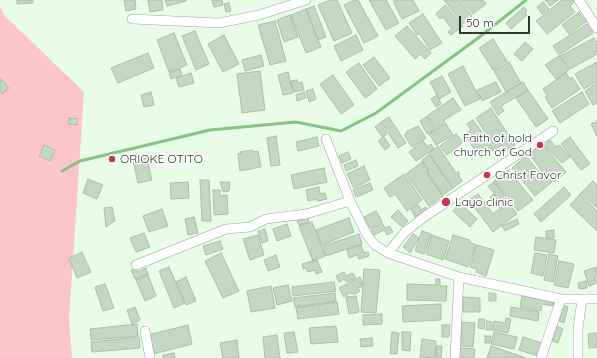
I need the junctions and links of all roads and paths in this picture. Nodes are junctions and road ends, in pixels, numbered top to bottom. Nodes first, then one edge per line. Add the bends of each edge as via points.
1 (306, 0) edge
2 (579, 0) edge
3 (132, 19) dead end
4 (597, 28) edge
5 (553, 131) dead end
6 (326, 139) dead end
7 (350, 201) junction
8 (388, 253) junction
9 (136, 264) dead end
10 (460, 277) junction
11 (561, 299) junction
12 (597, 299) edge
13 (582, 300) junction
14 (145, 331) dead end
15 (150, 358) edge
16 (455, 358) edge
17 (541, 358) edge
18 (578, 358) edge

1 - 3 street via 219,23
2 - 4 street
5 - 8 street via 426,215 405,232
6 - 7 street
7 - 8 street via 367,235 375,245
7 - 9 street via 306,214 266,219 250,227 226,229
8 - 10 street
10 - 11 street
10 - 16 street
11 - 13 street
11 - 17 street
12 - 13 street
13 - 18 street via 578,328
14 - 15 street

